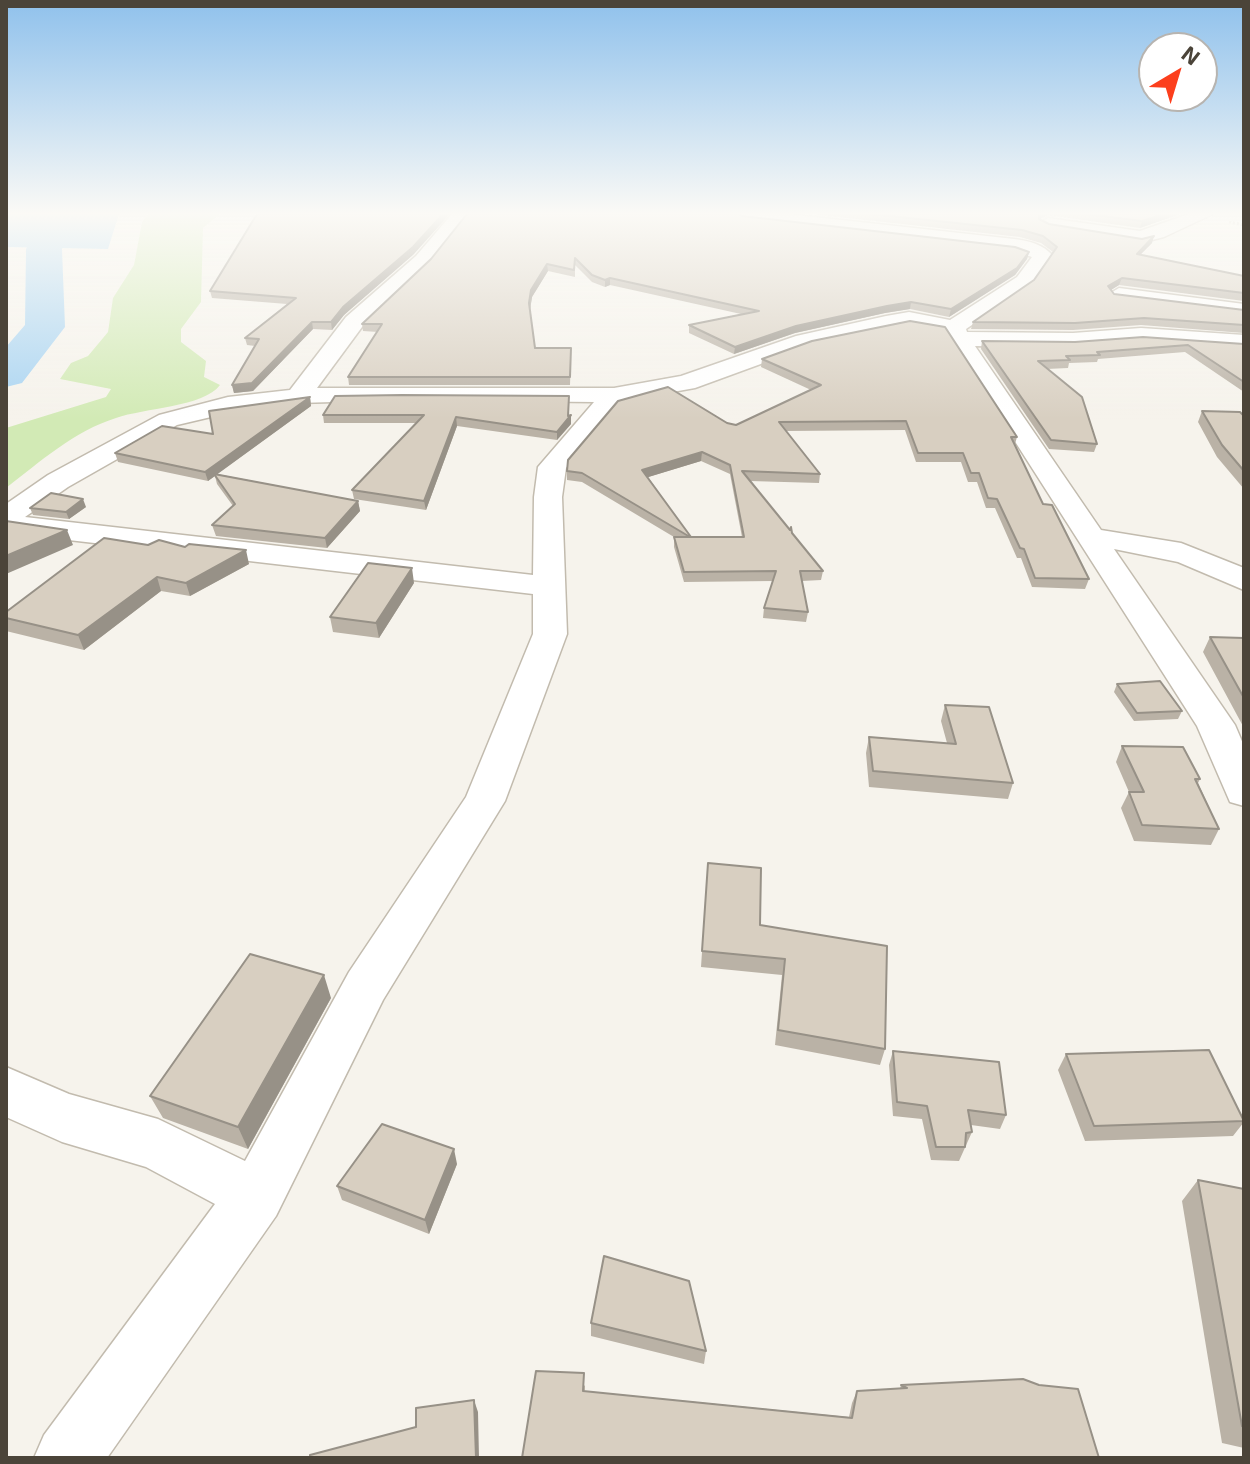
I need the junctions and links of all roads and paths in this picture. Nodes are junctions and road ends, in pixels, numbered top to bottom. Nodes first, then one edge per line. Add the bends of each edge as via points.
1 (398, 282) edge
2 (1022, 282) edge
3 (1119, 294) edge
4 (1244, 310) edge
5 (957, 333) junction
6 (1244, 342) edge
7 (614, 395) junction
8 (298, 396) junction
9 (6, 517) edge
10 (6, 523) edge
11 (1090, 538) junction
12 (1244, 580) edge
13 (551, 586) junction
14 (1244, 792) edge
15 (6, 1091) edge
16 (256, 1196) junction
17 (67, 1458) edge

1 - 8 street via 354,322
2 - 5 street
3 - 4 street
5 - 6 street
5 - 7 street via 909,319 886,323 804,341 686,383
5 - 11 street
7 - 8 street
7 - 13 street via 552,467
8 - 9 street via 168,420 58,481
10 - 13 street via 56,533
11 - 12 street via 1160,547
11 - 14 street via 1216,725
13 - 16 street via 550,634 485,801 366,986
15 - 16 street via 62,1117 158,1145
16 - 17 street

